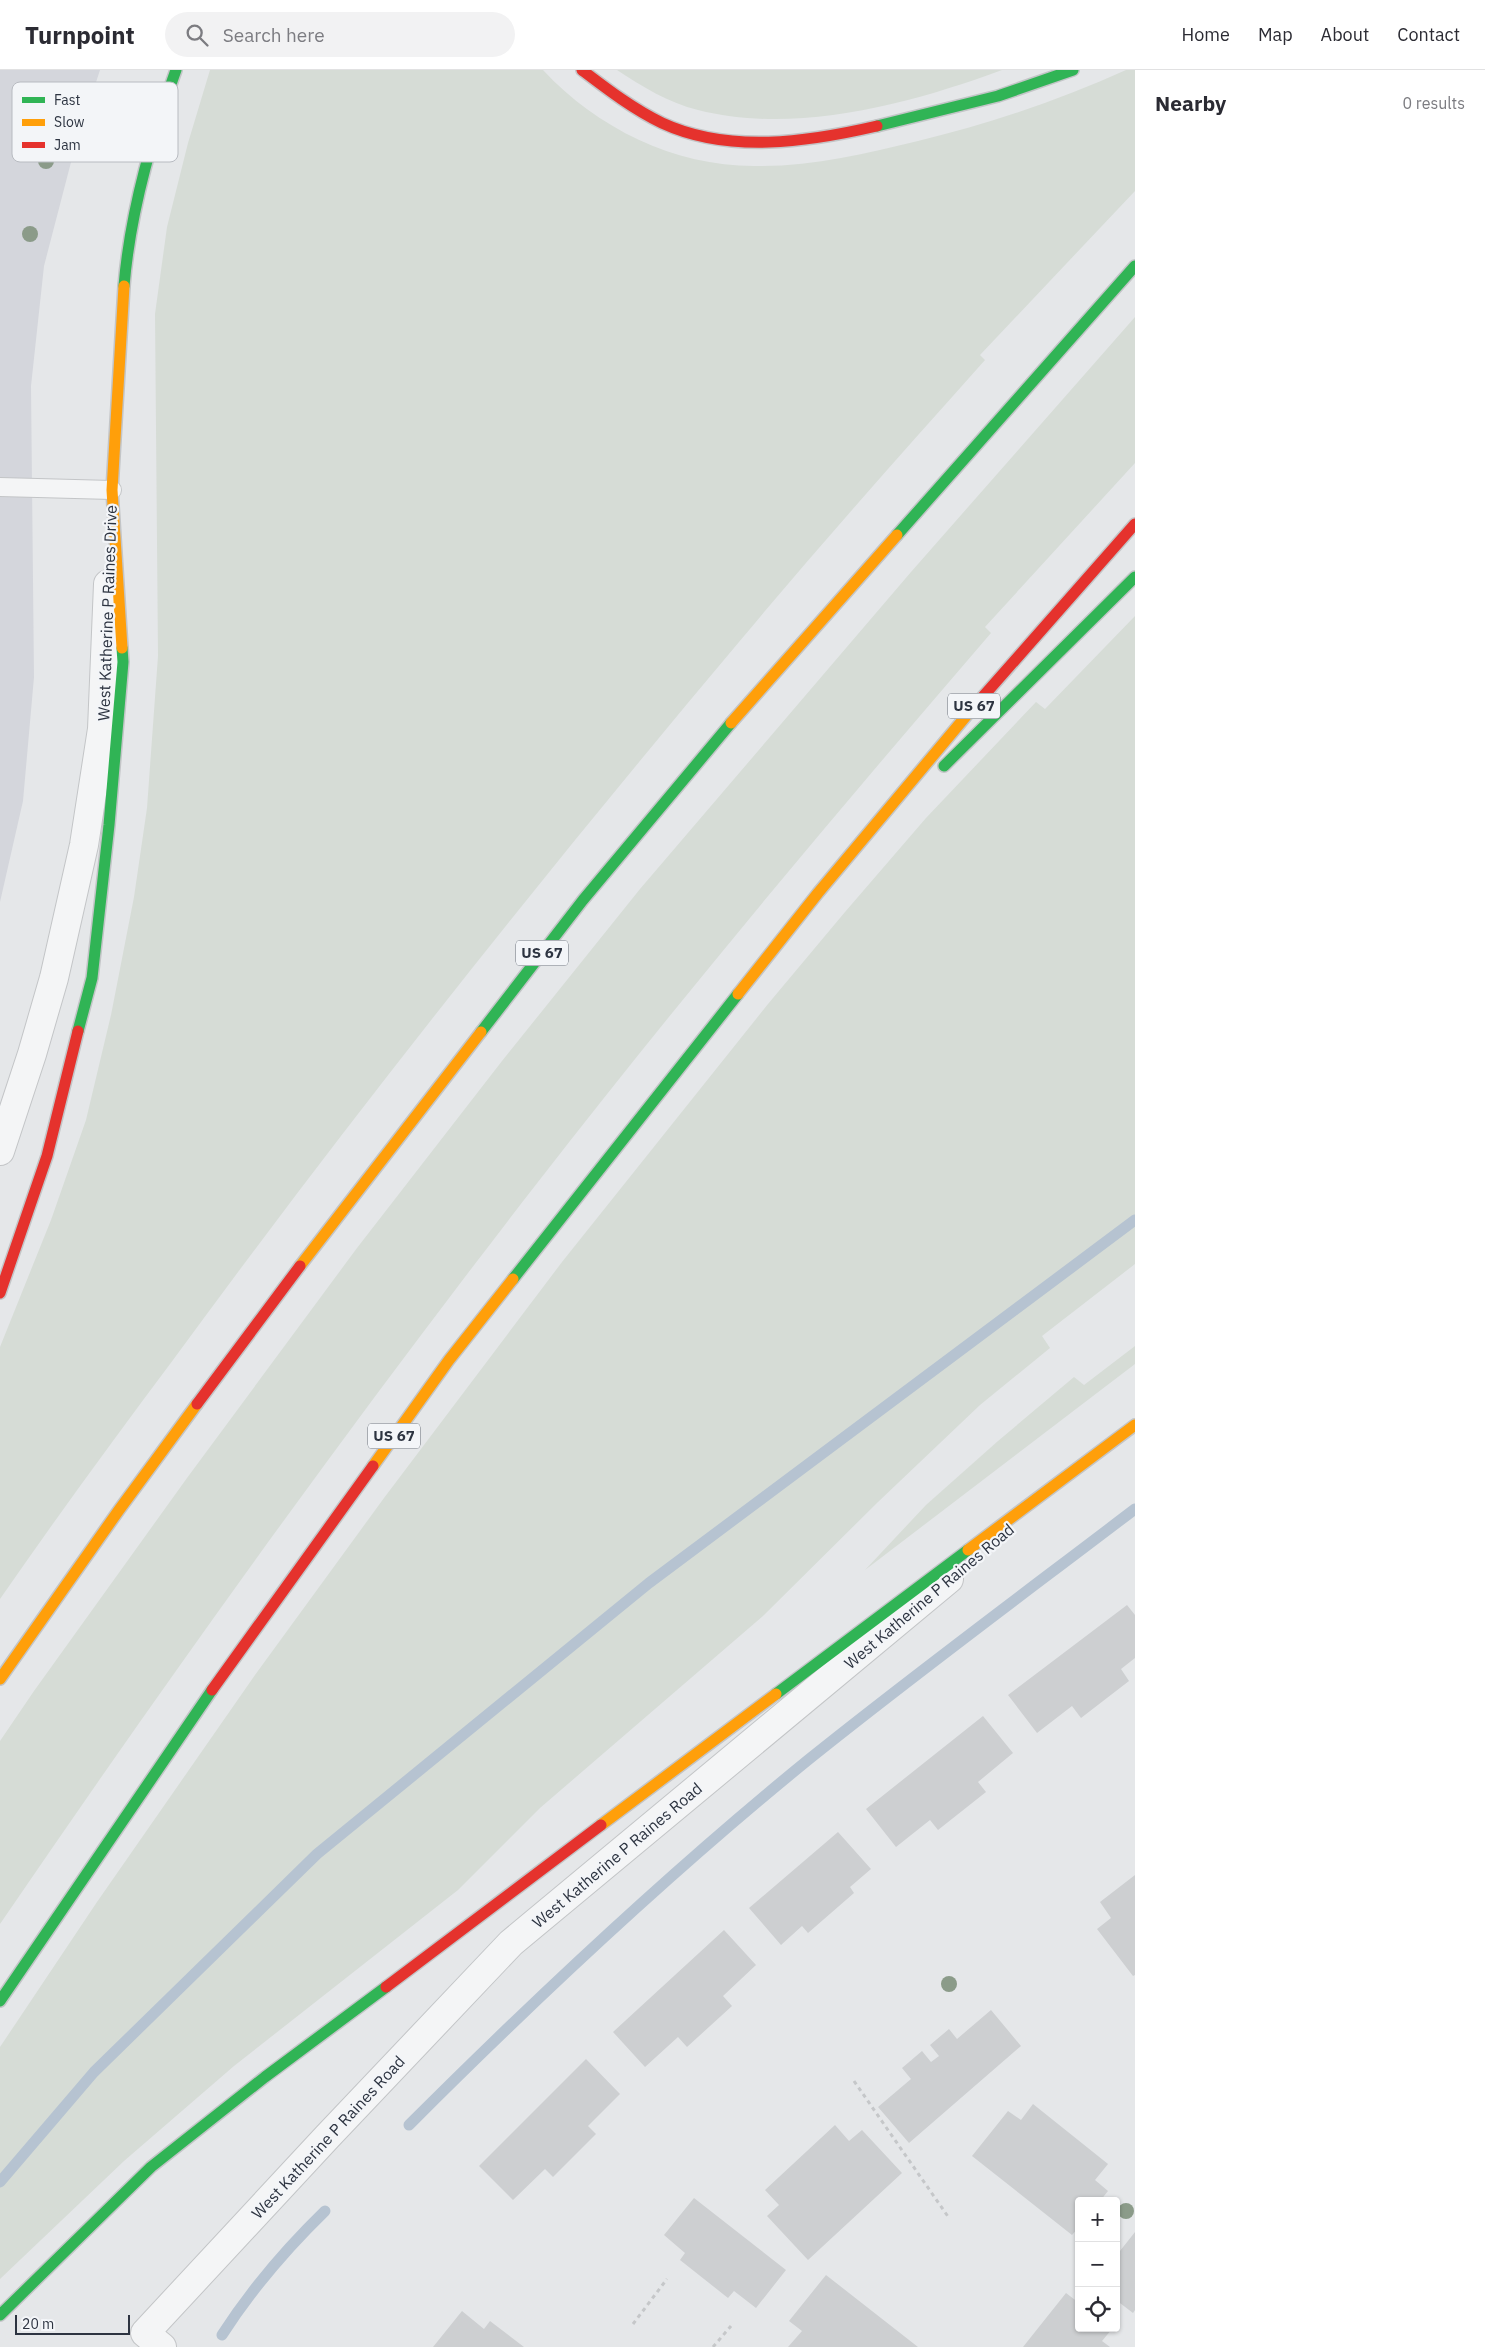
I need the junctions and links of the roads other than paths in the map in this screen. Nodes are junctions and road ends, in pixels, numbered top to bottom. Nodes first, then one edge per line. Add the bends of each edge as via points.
1 (176, 70) edge
2 (582, 70) edge
3 (1073, 70) edge
4 (172, 82) edge
5 (148, 162) edge
6 (1135, 266) edge
7 (0, 487) edge
8 (112, 490) junction
9 (1135, 524) edge
10 (1135, 577) edge
11 (936, 775) dead end
12 (915, 796) dead end
13 (818, 893) junction
14 (0, 1151) edge
15 (0, 1293) edge
16 (1135, 1425) edge
17 (0, 1679) edge
18 (0, 2001) edge
19 (0, 2315) edge
20 (154, 2340) edge

1 - 4 main road, West Katherine P Raines Drive
2 - 3 main road via 621,99 675,128 730,140 786,142 849,133 974,103
5 - 8 main road, West Katherine P Raines Drive via 136,207 124,283
6 - 17 main road, US 67 via 692,769 583,900 261,1317
7 - 8 lane
8 - 14 street, West Katherine P Raines Drive via 102,729 84,845 54,978
8 - 15 main road via 123,662 92,978 47,1156
9 - 13 main road, US 67 via 959,724
10 - 11 main road
12 - 13 main road
13 - 18 main road, US 67 via 449,1360 209,1694
16 - 19 main road via 265,2077 151,2168
16 - 20 street, West Katherine P Raines Road via 511,1943 333,2130

